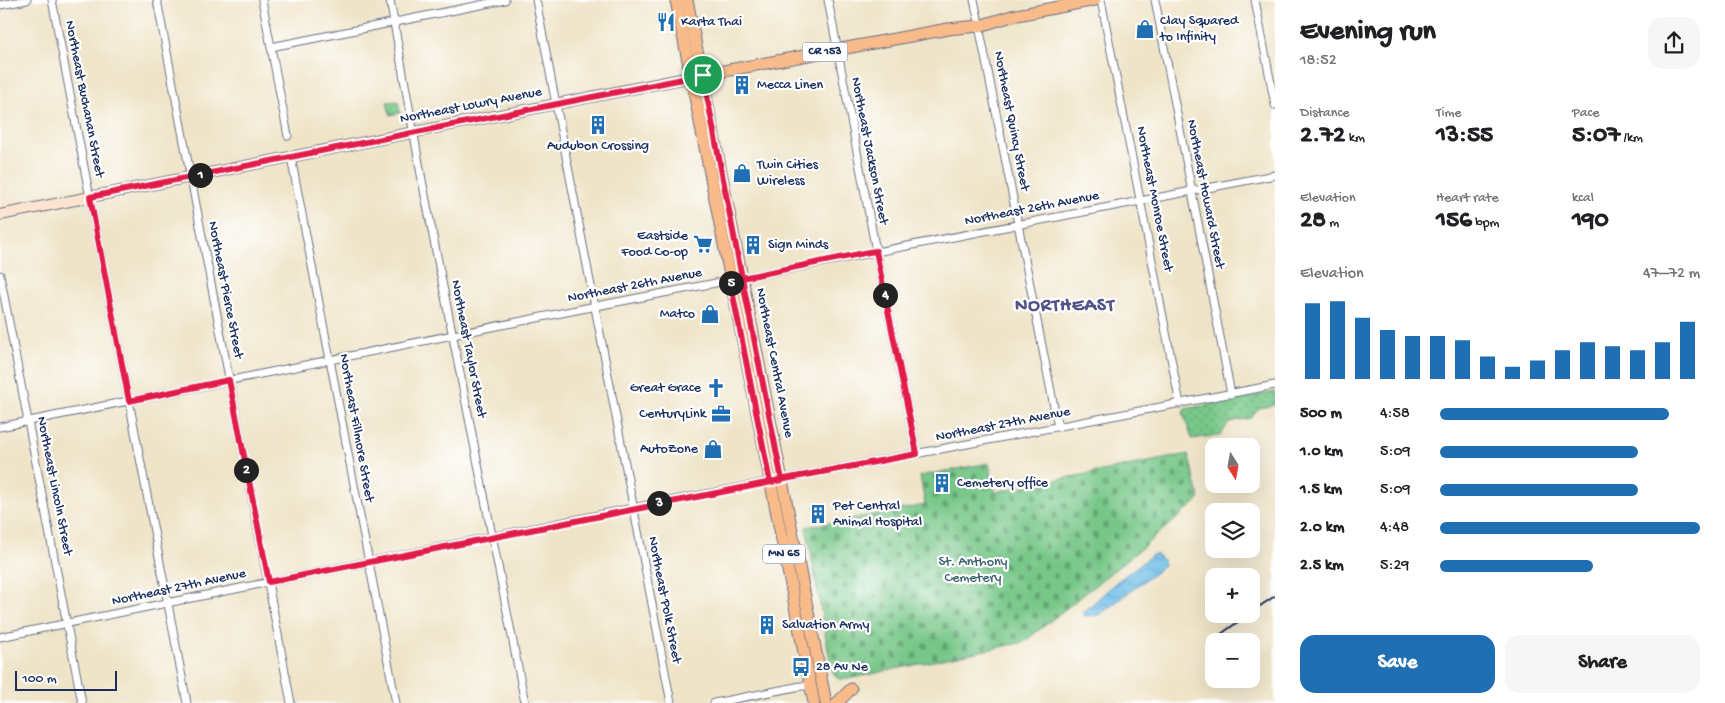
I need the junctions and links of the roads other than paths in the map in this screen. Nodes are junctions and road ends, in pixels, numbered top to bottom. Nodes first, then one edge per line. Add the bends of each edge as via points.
1 (27, 0) edge
2 (52, 0) edge
3 (157, 0) edge
4 (262, 0) edge
5 (390, 0) edge
6 (505, 0) edge
7 (536, 0) edge
8 (676, 0) edge
9 (687, 0) edge
10 (828, 0) edge
11 (974, 0) edge
12 (1095, 0) edge
13 (1101, 0) edge
14 (1155, 0) edge
15 (1255, 0) edge
16 (0, 5) edge
17 (394, 22) junction
18 (979, 22) junction
19 (271, 47) junction
20 (838, 50) junction
21 (703, 75) junction
22 (691, 78) junction
23 (554, 104) junction
24 (1275, 105) edge
25 (414, 132) junction
26 (288, 136) dead end
27 (291, 156) junction
28 (1275, 175) edge
29 (191, 176) junction
30 (1192, 191) junction
31 (90, 197) junction
32 (1142, 201) junction
33 (0, 215) edge
34 (1018, 224) junction
35 (876, 251) junction
36 (0, 275) edge
37 (736, 279) junction
38 (594, 306) junction
39 (452, 334) junction
40 (331, 360) junction
41 (229, 380) junction
42 (1275, 385) edge
43 (1231, 394) junction
44 (129, 401) junction
45 (1180, 404) junction
46 (28, 421) junction
47 (0, 426) edge
48 (1058, 427) junction
49 (917, 454) junction
50 (782, 480) junction
51 (770, 482) junction
52 (633, 508) junction
53 (492, 537) junction
54 (369, 562) junction
55 (269, 582) junction
56 (168, 603) junction
57 (68, 623) junction
58 (0, 637) edge
59 (810, 686) junction
60 (851, 689) dead end
61 (82, 703) edge
62 (187, 703) edge
63 (292, 703) edge
64 (396, 703) edge
65 (524, 703) edge
66 (672, 703) edge
67 (714, 703) edge
68 (814, 703) edge
69 (826, 703) edge
70 (837, 703) edge

1 - 16 street
2 - 31 street, Northeast Buchanan Street
3 - 29 street, Northeast Pierce Street
4 - 19 street
5 - 17 street, Northeast Taylor Street
6 - 17 street
7 - 23 street, Northeast Polk Street
8 - 22 main road, Northeast Central Avenue / MN 65
9 - 21 main road, Northeast Central Avenue / MN 65
10 - 20 street, Northeast Jackson Street
11 - 18 street, Northeast Quincy Street
12 - 18 main road, Northeast Lowry Avenue / CR 153
13 - 32 street, Northeast Monroe Street
14 - 30 street, Northeast Howard Street
15 - 24 street
17 - 19 street
17 - 25 street, Northeast Taylor Street
18 - 20 main road, Northeast Lowry Avenue / CR 153
18 - 34 street, Northeast Quincy Street
19 - 26 street
20 - 21 main road, Northeast Lowry Avenue / CR 153
20 - 35 street, Northeast Jackson Street
21 - 22 main road, Northeast Lowry Avenue / CR 153
21 - 37 main road, Northeast Central Avenue / MN 65
22 - 23 main road, Northeast Lowry Avenue / CR 153
22 - 37 main road, Northeast Central Avenue / MN 65
23 - 25 main road, Northeast Lowry Avenue / CR 153
23 - 38 street, Northeast Polk Street
25 - 27 main road, Northeast Lowry Avenue / CR 153
25 - 39 street, Northeast Taylor Street
27 - 29 main road, Northeast Lowry Avenue / CR 153
27 - 40 street, Northeast Fillmore Street
28 - 30 street, Northeast 26th Avenue
29 - 31 main road, Northeast Lowry Avenue / CR 153
29 - 41 street, Northeast Pierce Street
30 - 32 street, Northeast 26th Avenue
30 - 43 street, Northeast Howard Street
31 - 33 main road, Northeast Lowry Avenue / CR 153
31 - 44 street, Northeast Buchanan Street
32 - 34 street, Northeast 26th Avenue
32 - 45 street, Northeast Monroe Street
34 - 35 street, Northeast 26th Avenue
34 - 48 street, Northeast Quincy Street
35 - 37 street, Northeast 26th Avenue
35 - 49 street, Northeast Jackson Street
36 - 46 street, Northeast Lincoln Street
37 - 38 street, Northeast 26th Avenue
37 - 50 main road, Northeast Central Avenue / MN 65
37 - 51 main road, Northeast Central Avenue / MN 65
38 - 39 street, Northeast 26th Avenue
38 - 52 street, Northeast Polk Street
39 - 40 street, Northeast 26th Avenue
39 - 53 street, Northeast Taylor Street
40 - 41 street, Northeast 26th Avenue
40 - 54 street, Northeast Fillmore Street
41 - 44 street, Northeast 26th Avenue
41 - 55 street, Northeast Pierce Street
42 - 43 street, Northeast 27th Avenue
43 - 45 street, Northeast 27th Avenue
44 - 46 street, Northeast 26th Avenue
44 - 56 street, Northeast Buchanan Street
45 - 48 street, Northeast 27th Avenue
46 - 47 street, Northeast 26th Avenue
46 - 57 street, Northeast Lincoln Street
48 - 49 street, Northeast 27th Avenue
49 - 50 street, Northeast 27th Avenue
50 - 51 street, Northeast 27th Avenue
50 - 69 main road, Northeast Central Avenue / MN 65
51 - 52 street, Northeast 27th Avenue
51 - 59 main road, Northeast Central Avenue / MN 65
52 - 53 street, Northeast 27th Avenue
52 - 66 street, Northeast Polk Street
53 - 54 street, Northeast 27th Avenue
53 - 65 street, Northeast Taylor Street
54 - 55 street, Northeast 27th Avenue
54 - 64 street, Northeast Fillmore Street
55 - 56 street, Northeast 27th Avenue
55 - 63 street, Northeast Pierce Street
56 - 57 street, Northeast 27th Avenue
56 - 62 street, Northeast Buchanan Street
57 - 58 street, Northeast 27th Avenue
57 - 61 street, Northeast Lincoln Street
59 - 67 street
59 - 68 main road, Northeast Central Avenue / MN 65
60 - 70 main road

